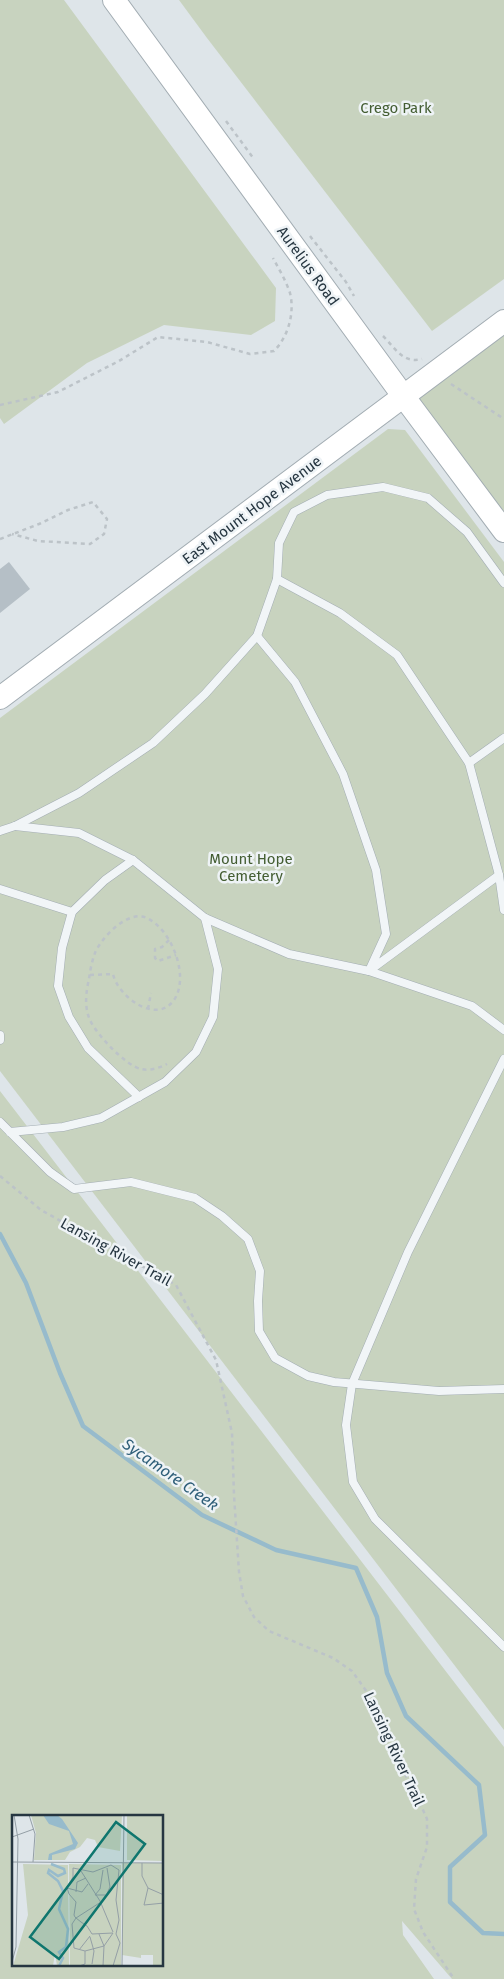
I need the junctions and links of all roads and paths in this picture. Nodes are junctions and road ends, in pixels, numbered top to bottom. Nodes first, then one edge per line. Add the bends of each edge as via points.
1 (114, 0) edge
2 (273, 258) dead end
3 (504, 321) edge
4 (451, 384) dead end
5 (404, 397) junction
6 (0, 404) edge
7 (504, 419) edge
8 (504, 531) edge
9 (12, 534) junction
10 (0, 539) edge
11 (277, 579) junction
12 (504, 583) edge
13 (257, 636) junction
14 (0, 698) edge
15 (504, 738) edge
16 (469, 763) junction
17 (16, 826) junction
18 (0, 831) edge
19 (133, 860) junction
20 (498, 875) junction
21 (0, 889) edge
22 (504, 910) edge
23 (72, 912) junction
24 (205, 918) junction
25 (169, 940) junction
26 (176, 954) junction
27 (369, 971) junction
28 (90, 975) junction
29 (151, 993) dead end
30 (148, 1009) junction
31 (504, 1030) edge
32 (0, 1035) edge
33 (0, 1040) edge
34 (196, 1052) junction
35 (504, 1059) edge
36 (139, 1097) junction
37 (0, 1122) edge
38 (10, 1132) junction
39 (0, 1176) edge
40 (352, 1384) junction
41 (504, 1389) edge
42 (504, 1647) edge
43 (454, 1979) edge

1 - 5 street, Aurelius Road
2 - 6 path via 290,294 291,307 288,332 274,351 250,354 206,342 158,337 58,392
3 - 5 street, East Mount Hope Avenue
4 - 7 path
5 - 8 street, Aurelius Road
5 - 14 street, East Mount Hope Avenue
9 - 9 path via 38,541 90,544 104,534 107,519 93,502
9 - 10 path
11 - 12 lane via 278,543 294,512 327,495 383,487 428,498 467,532
11 - 13 lane
11 - 16 lane via 340,613 397,655
13 - 17 lane via 205,694 152,743 79,793
13 - 27 lane via 295,682 343,774 376,870 386,934
15 - 16 lane
16 - 20 lane
17 - 18 lane
17 - 19 lane via 79,833
19 - 23 lane via 105,880
19 - 24 lane
20 - 22 lane
20 - 27 lane
21 - 23 lane
23 - 36 lane via 62,948 58,986 69,1017 88,1048
24 - 27 lane via 289,954
24 - 34 lane via 218,969 213,1017
25 - 26 path
25 - 26 path via 155,949 155,958 158,960
25 - 28 path via 147,918 139,916 127,920 106,935 95,953
26 - 30 path via 181,985 175,998 170,1005
27 - 31 lane via 472,1006
28 - 30 path via 114,974 125,995
28 - 34 path via 85,996 90,1020 127,1062 140,1069 157,1069
29 - 30 path
32 - 33 lane
34 - 36 lane via 165,1082
35 - 40 lane via 408,1252
36 - 38 lane via 101,1118 64,1127
37 - 38 lane
38 - 40 lane via 50,1172 74,1189 131,1182 195,1198 222,1216 248,1240 260,1270 259,1330 275,1358 308,1376
39 - 43 path, Lansing River Trail via 41,1210 176,1285 216,1360 232,1433 243,1596 254,1617 269,1631 332,1658 352,1671 374,1702 388,1741 427,1819 427,1847 416,1879 414,1909 423,1932
40 - 41 lane via 439,1391
40 - 42 lane via 346,1425 353,1482 374,1519

